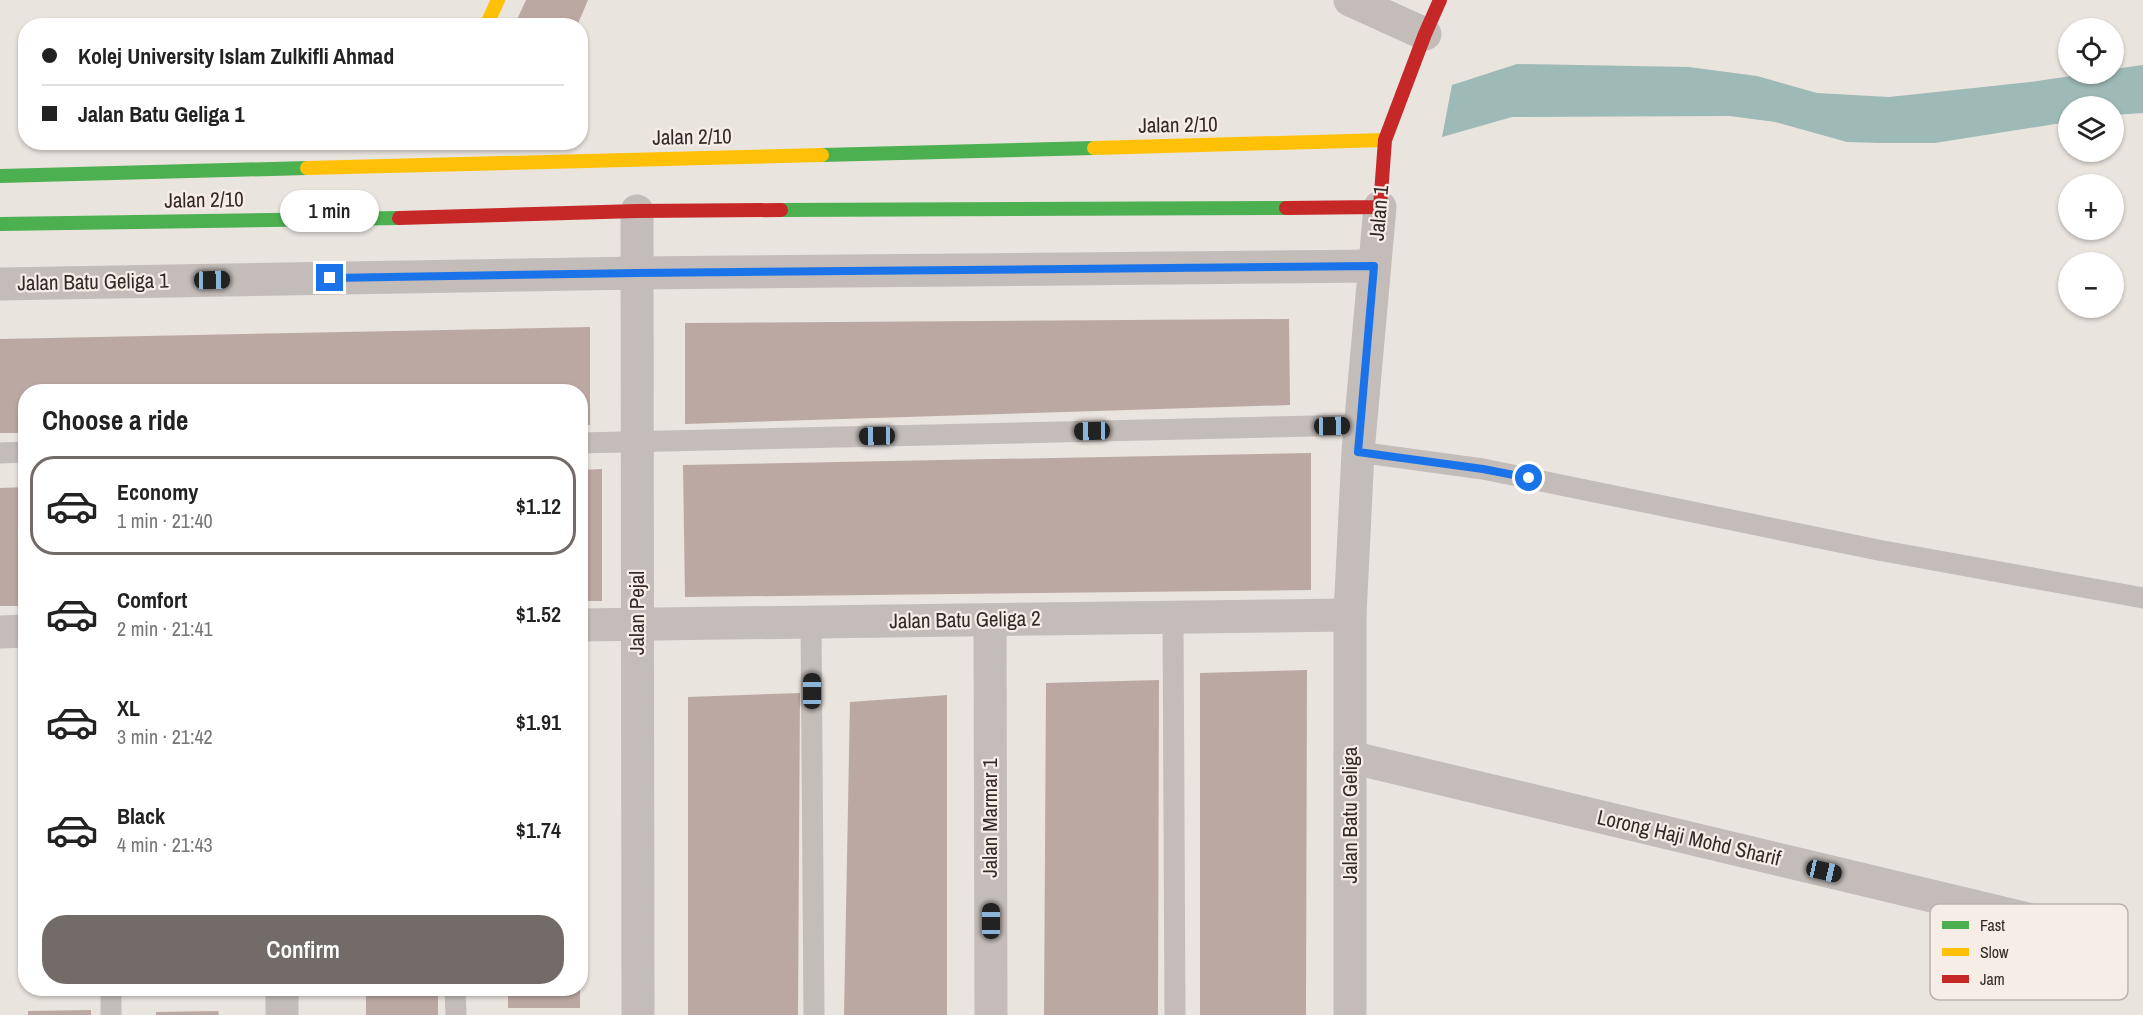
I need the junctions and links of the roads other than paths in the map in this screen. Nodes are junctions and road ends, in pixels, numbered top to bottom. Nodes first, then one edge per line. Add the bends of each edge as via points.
1 (498, 0) edge
2 (1350, 0) edge
3 (1440, 0) edge
4 (490, 18) edge
5 (1425, 34) junction
6 (1385, 140) junction
7 (425, 150) dead end
8 (417, 171) junction
9 (0, 176) edge
10 (1380, 207) junction
11 (637, 211) junction
12 (0, 224) edge
13 (1374, 266) junction
14 (637, 273) junction
15 (0, 284) edge
16 (1360, 439) junction
17 (637, 442) junction
18 (588, 443) edge
19 (18, 452) edge
20 (0, 453) edge
21 (2143, 598) edge
22 (1350, 615) junction
23 (1173, 618) junction
24 (990, 620) junction
25 (811, 622) junction
26 (637, 624) junction
27 (588, 625) edge
28 (0, 632) edge
29 (18, 632) edge
30 (1350, 757) junction
31 (1965, 904) edge
32 (111, 996) edge
33 (282, 996) edge
34 (455, 996) edge
35 (111, 1015) edge
36 (282, 1015) edge
37 (456, 1015) edge
38 (638, 1015) edge
39 (814, 1015) edge
40 (991, 1015) edge
41 (1175, 1015) edge
42 (1350, 1015) edge

1 - 4 street
2 - 5 street
3 - 5 street, Jalan 1
5 - 6 street, Jalan 1
6 - 8 street, Jalan 2/10
6 - 10 street, Jalan 1
7 - 8 street
8 - 9 street, Jalan 2/10
10 - 11 street, Jalan 2/10
10 - 13 street, Jalan 1
11 - 12 street, Jalan 2/10
11 - 14 street, Jalan Pejal
13 - 14 street, Jalan Batu Geliga 1
13 - 16 street, Jalan 1
14 - 15 street, Jalan Batu Geliga 1
14 - 17 street, Jalan Pejal
16 - 17 lane
16 - 21 lane via 1483,469 1878,550
16 - 22 street, Jalan 1
17 - 18 lane
17 - 26 street, Jalan Pejal
19 - 20 lane
22 - 23 street, Jalan Batu Geliga 2
22 - 30 street, Jalan Batu Geliga
23 - 24 street, Jalan Batu Geliga 2
23 - 41 lane
24 - 25 street, Jalan Batu Geliga 2
24 - 40 street, Jalan Marmar 1
25 - 26 street, Jalan Batu Geliga 2
25 - 39 lane
26 - 27 street, Jalan Batu Geliga 2
26 - 38 street, Jalan Pejal
28 - 29 street
30 - 31 street, Lorong Haji Mohd Sharif
30 - 42 street, Jalan Batu Geliga
32 - 35 lane
33 - 36 street
34 - 37 lane

